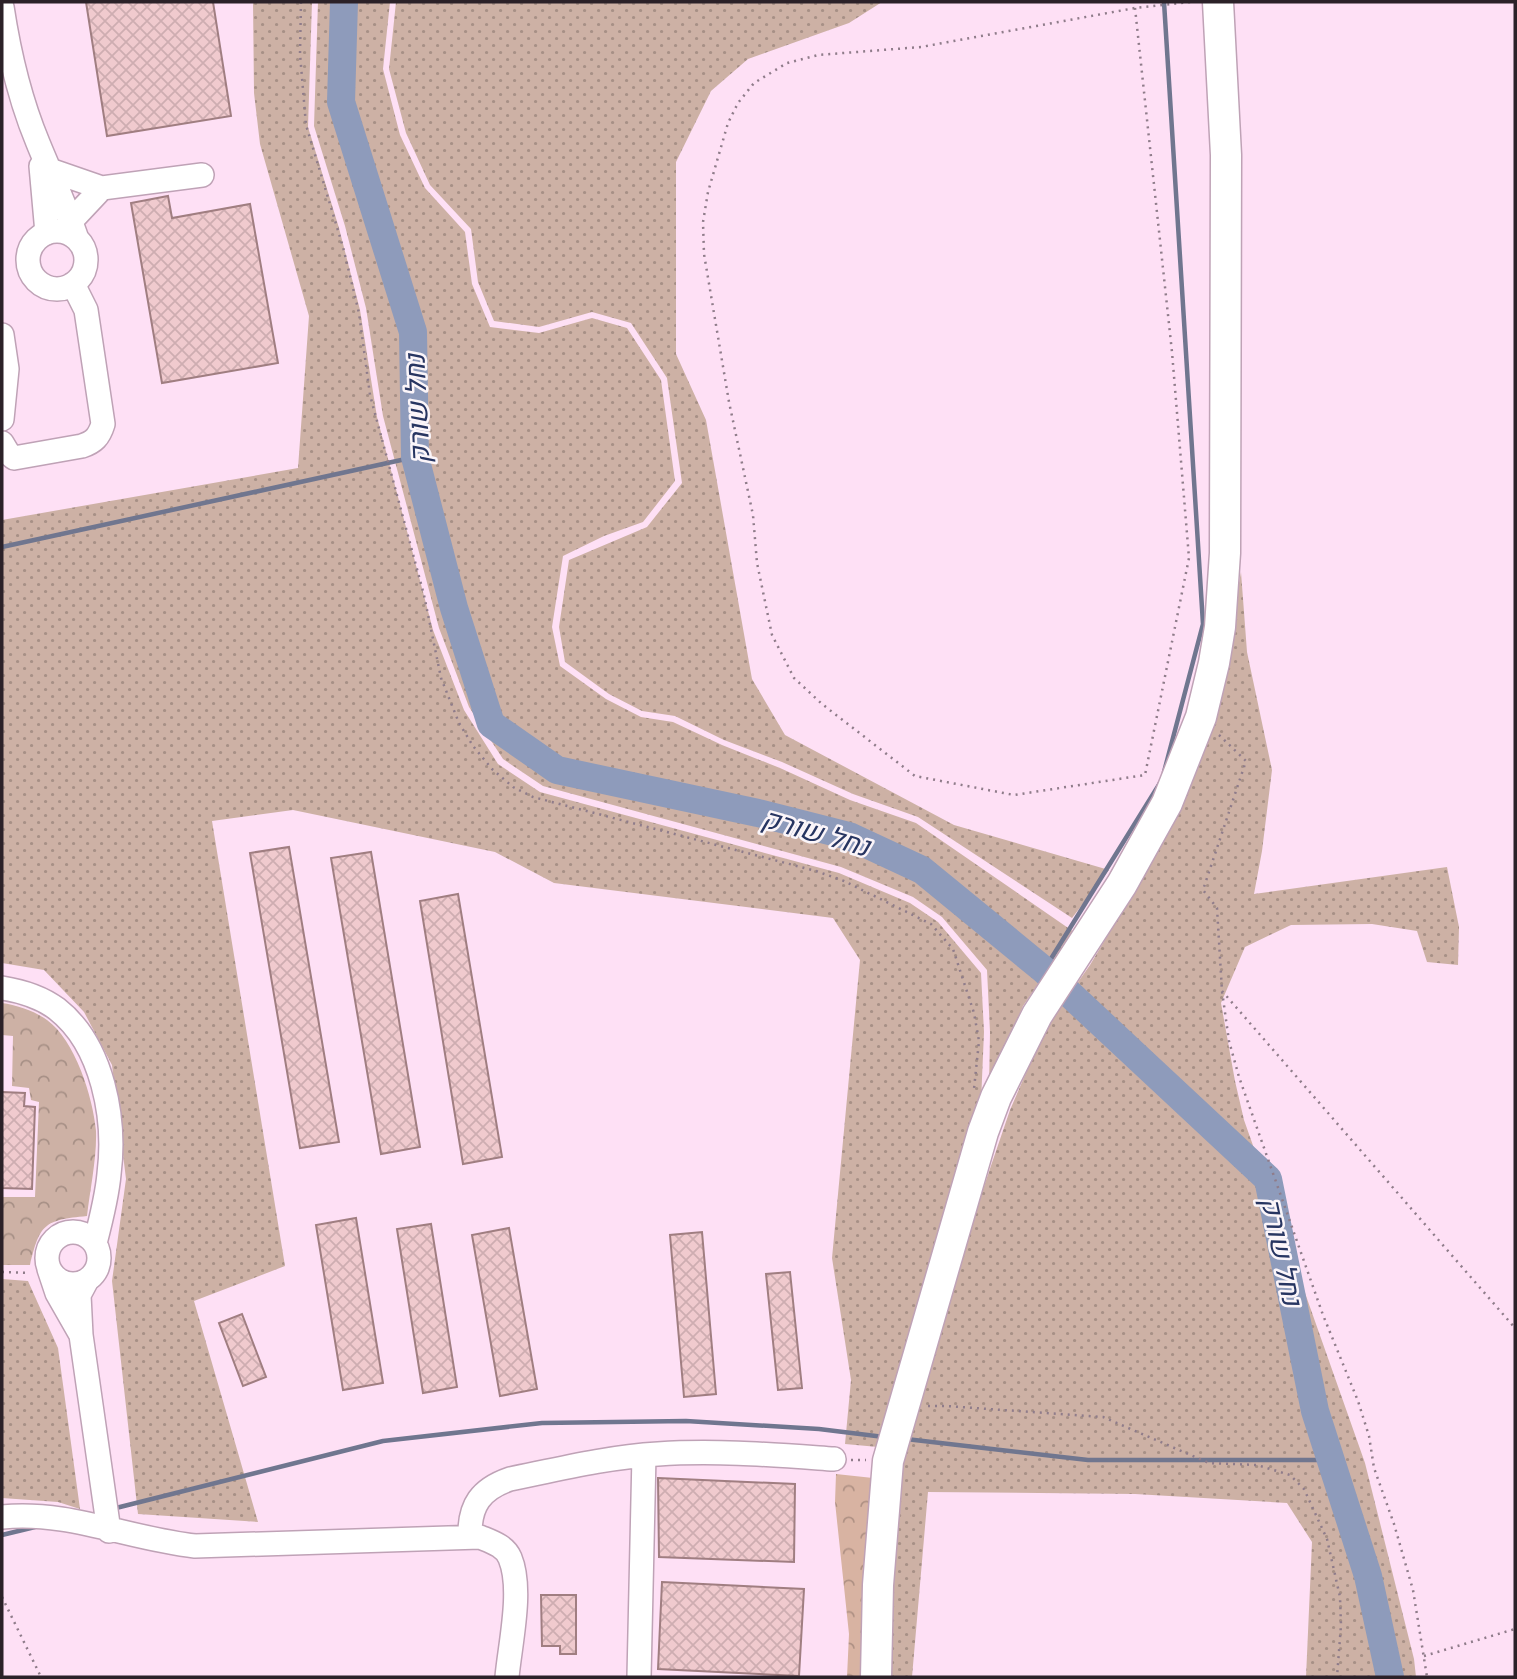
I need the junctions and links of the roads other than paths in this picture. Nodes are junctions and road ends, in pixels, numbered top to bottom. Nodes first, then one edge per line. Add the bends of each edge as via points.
1 (1218, 2) edge
2 (2, 7) edge
3 (37, 143) junction
4 (50, 170) junction
5 (202, 175) dead end
6 (102, 188) junction
7 (74, 230) junction
8 (47, 233) junction
9 (73, 284) junction
10 (2, 335) edge
11 (2, 419) edge
12 (2, 443) edge
13 (2, 988) edge
14 (95, 1243) junction
15 (49, 1268) junction
16 (87, 1280) junction
17 (81, 1335) junction
18 (644, 1455) junction
19 (834, 1459) road end
20 (2, 1517) edge
21 (109, 1531) junction
22 (470, 1536) junction
23 (507, 1677) edge
24 (639, 1677) edge
25 (876, 1677) edge

1 - 25 main road via 1226,155 1225,553 1220,627 1201,717 1167,803 1122,884 1037,1015 982,1132 888,1461
2 - 3 street via 9,56
3 - 4 street
3 - 8 street
4 - 6 street
4 - 7 street
5 - 6 street
6 - 7 street
7 - 8 street
7 - 9 street via 86,262
8 - 9 street via 31,247 32,275 56,289
9 - 12 street via 86,310 103,425 100,435 82,446 14,458
10 - 11 street via 6,369
13 - 14 street via 36,997 57,1009 90,1051 110,1127 111,1150
14 - 15 street via 85,1234 66,1232 52,1242 47,1253
14 - 16 street via 100,1260
15 - 16 street via 66,1283
15 - 17 street via 57,1293
16 - 17 street via 79,1295
17 - 21 street
18 - 19 street
18 - 22 street via 492,1485 475,1506
18 - 24 street
20 - 21 street via 41,1515
21 - 22 street via 195,1546
22 - 23 street via 499,1545 510,1557 516,1591

